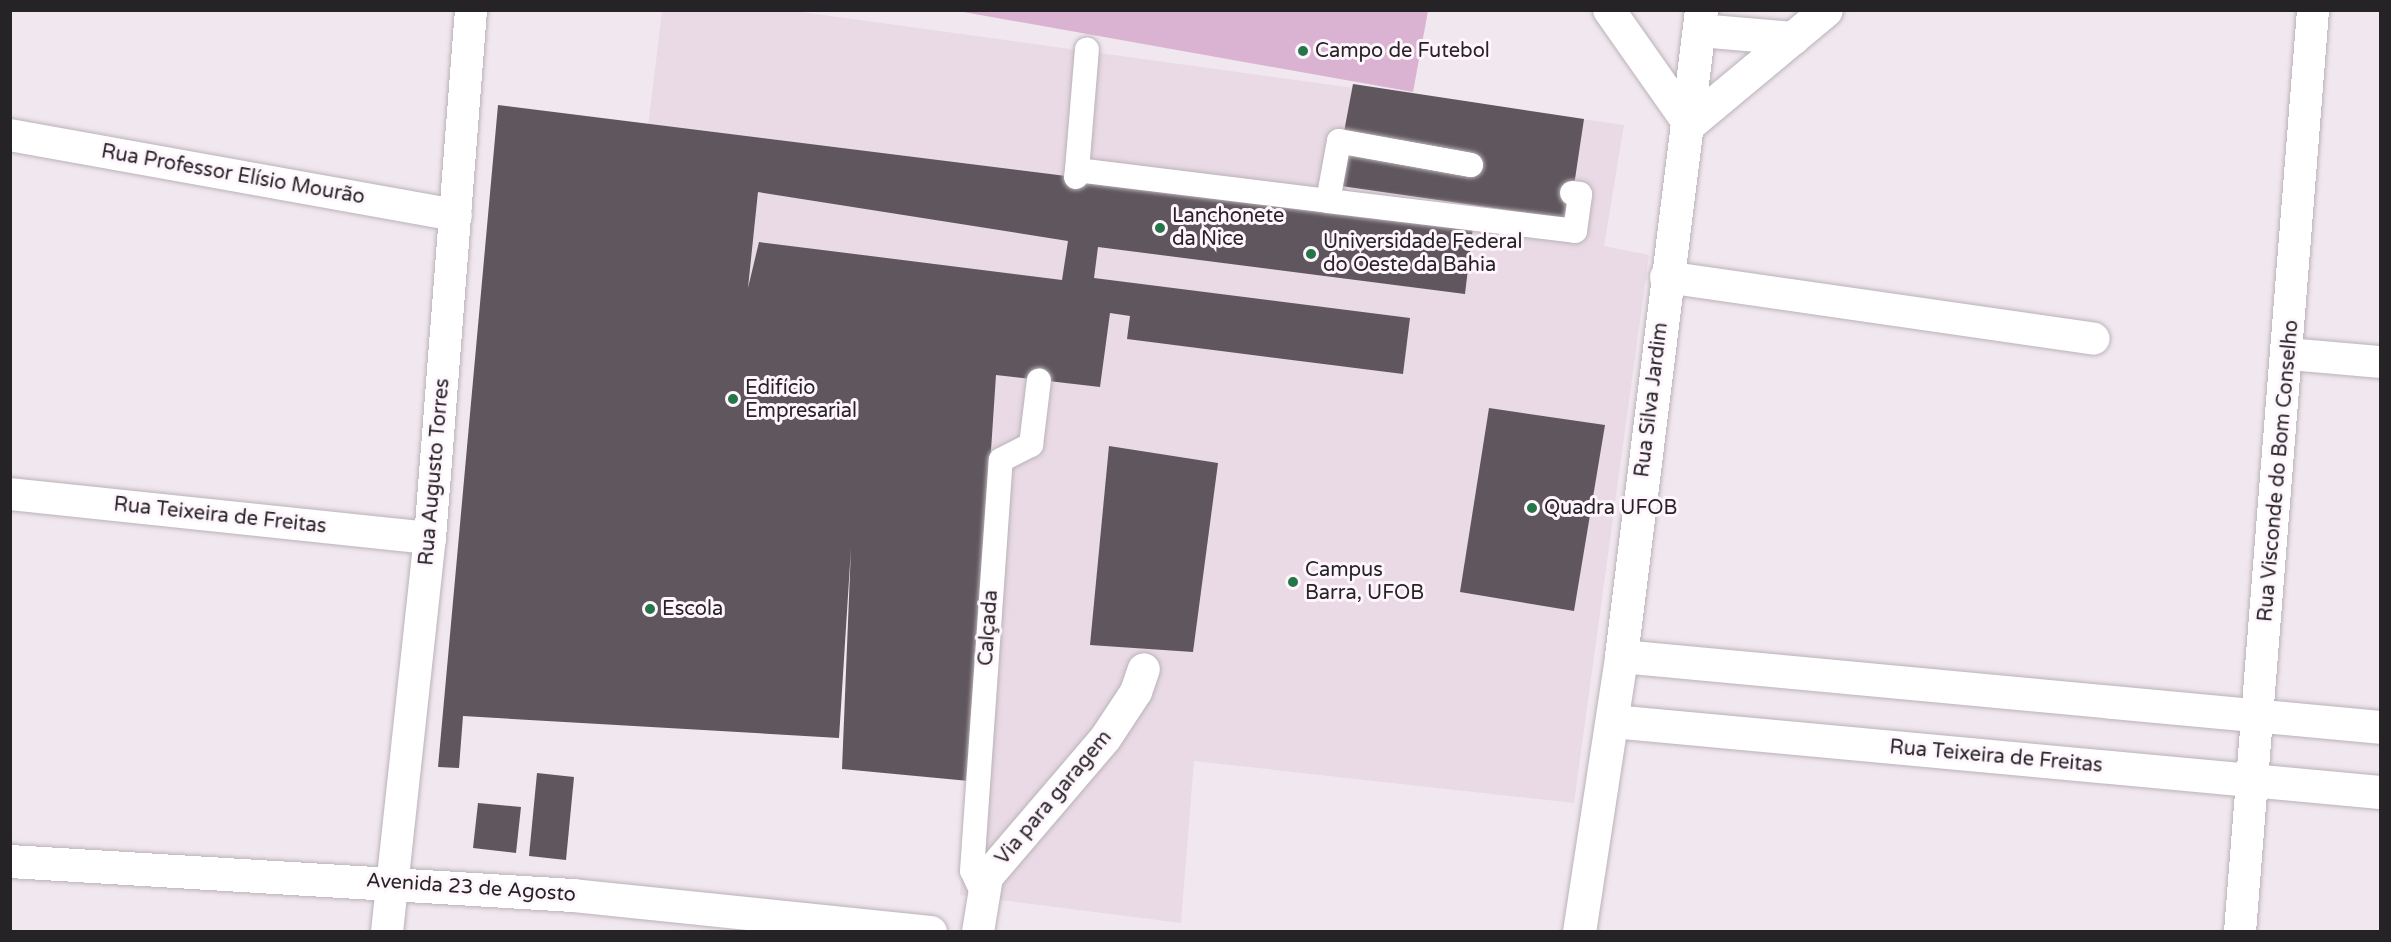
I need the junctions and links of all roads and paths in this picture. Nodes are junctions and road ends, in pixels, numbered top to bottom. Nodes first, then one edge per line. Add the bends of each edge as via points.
1 (471, 10) edge
2 (1609, 10) edge
3 (1826, 10) edge
4 (2313, 10) edge
5 (1700, 20) edge
6 (1793, 38) junction
7 (1087, 49) dead end
8 (1689, 124) junction
9 (10, 135) edge
10 (1353, 144) dead end
11 (1572, 193) dead end
12 (1328, 201) junction
13 (456, 215) junction
14 (1666, 277) junction
15 (2094, 339) dead end
16 (2289, 354) junction
17 (2380, 362) edge
18 (1039, 380) dead end
19 (10, 494) edge
20 (430, 538) junction
21 (1621, 656) junction
22 (1144, 669) dead end
23 (2258, 716) junction
24 (1612, 721) junction
25 (2380, 727) edge
26 (2254, 781) junction
27 (2380, 792) edge
28 (10, 861) edge
29 (392, 883) junction
30 (982, 892) junction
31 (387, 932) edge
32 (930, 932) edge
33 (978, 932) edge
34 (1579, 932) edge
35 (2240, 932) edge

1 - 13 street, Rua Augusto Torres
2 - 8 street
3 - 6 street
4 - 16 street, Rua Visconde do Bom Conselho
5 - 6 street
5 - 8 street, Rua Silva Jardim
6 - 8 street
7 - 12 street via 1077,173
8 - 14 street, Rua Silva Jardim
9 - 13 street, Rua Professor Elísio Mourão
10 - 12 street via 1339,141
11 - 12 street via 1580,194 1575,231
13 - 20 street, Rua Augusto Torres
14 - 15 street
14 - 21 street, Rua Silva Jardim
16 - 17 street
16 - 23 street, Rua Visconde do Bom Conselho
18 - 30 street, Calçada via 1030,445 1001,460 972,871
19 - 20 street, Rua Teixeira de Freitas
20 - 29 street, Rua Augusto Torres
21 - 23 street
21 - 24 street, Rua Silva Jardim
22 - 30 street, Via para garagem via 1136,692 1105,739 987,877
23 - 25 street
23 - 26 street, Rua Visconde do Bom Conselho
24 - 26 street, Rua Teixeira de Freitas
24 - 34 street, Rua Silva Jardim
26 - 27 street, Rua Teixeira de Freitas
26 - 35 street, Rua Visconde do Bom Conselho
28 - 29 street, Avenida 23 de Agosto
29 - 31 street, Rua Augusto Torres
29 - 32 street, Avenida 23 de Agosto
30 - 33 street, Via para garagem

